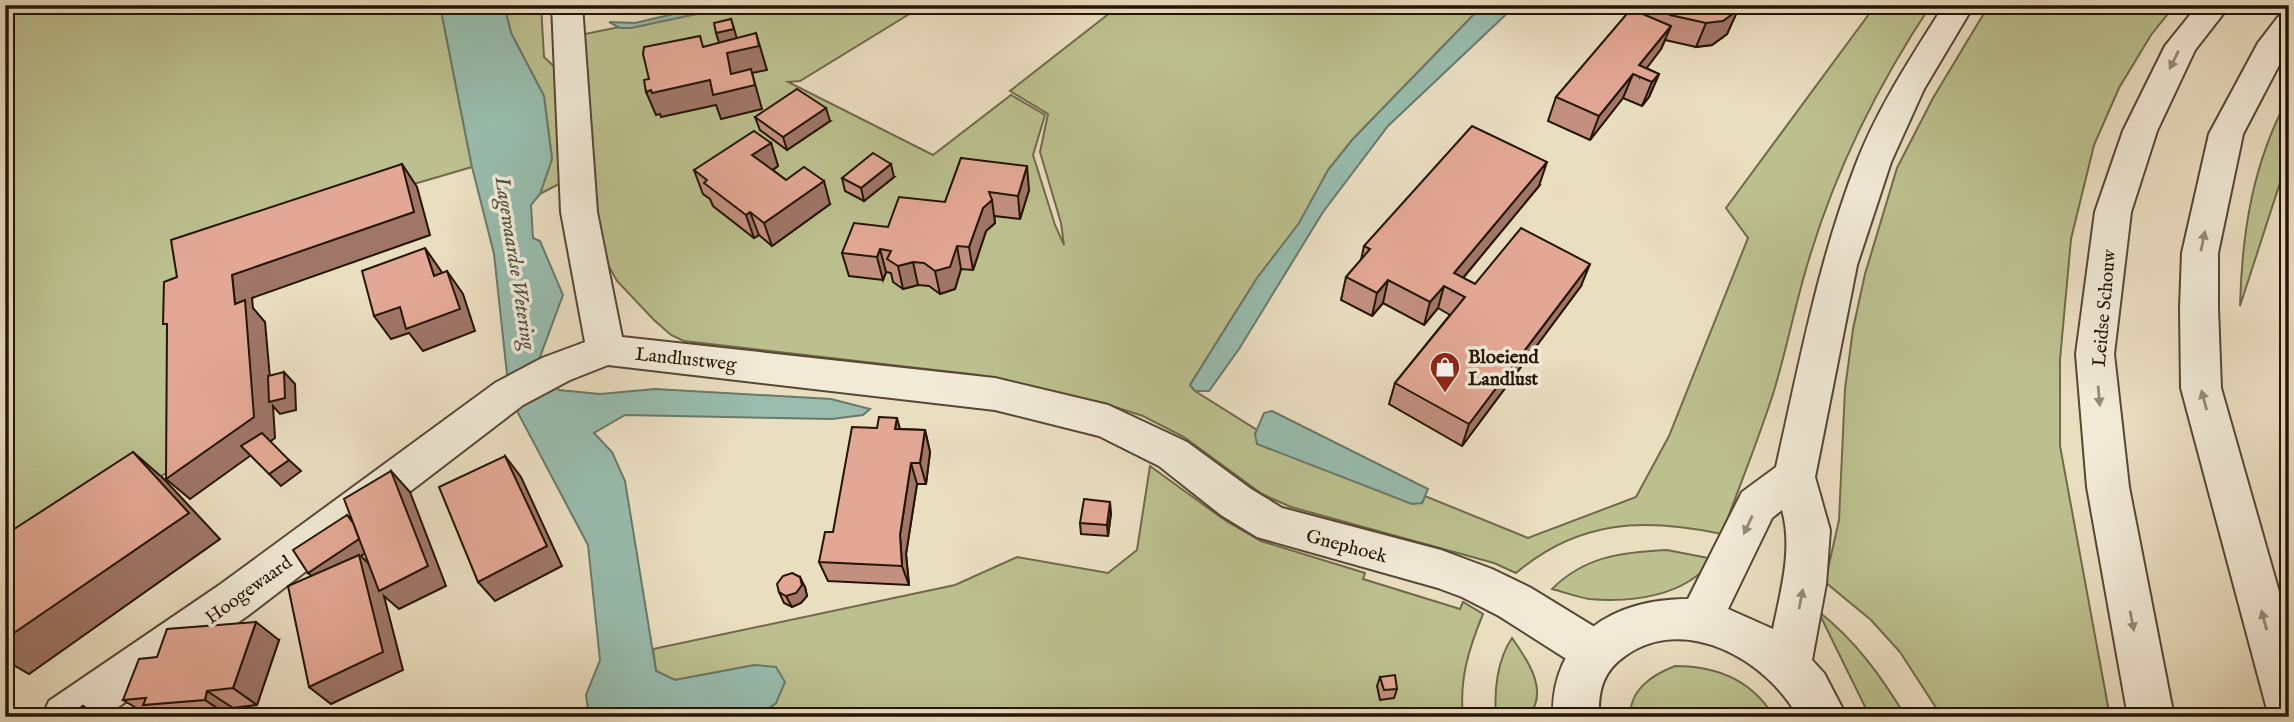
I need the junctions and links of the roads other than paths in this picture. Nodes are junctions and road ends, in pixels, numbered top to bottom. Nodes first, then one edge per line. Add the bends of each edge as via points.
1 (567, 5) edge
2 (1959, 5) edge
3 (2215, 5) edge
4 (2289, 24) edge
5 (606, 350) junction
6 (1108, 422) joint
7 (1794, 477) junction
8 (1700, 621) junction
9 (1595, 652) junction
10 (1788, 666) junction
11 (2289, 709) edge
12 (2150, 710) edge
13 (65, 717) edge
14 (1576, 717) edge
15 (1824, 717) edge

1 - 5 street via 579,212
2 - 7 street via 1908,89 1874,162 1839,265
3 -> 12 street, Leidse Schouw via 2181,46 2140,131 2113,212 2095,354 2108,487
11 -> 4 street via 2201,388 2199,309 2200,253 2226,134 2269,50
5 - 6 street, Landlustweg via 995,394
5 - 13 street, Hoogewaard via 509,394 234,600
6 - 9 street, Gnephoek via 1173,454 1272,524 1477,583
7 -> 8 street via 1758,505
10 -> 7 street via 1809,530
8 - 9 street via 1640,622 1623,629
8 - 10 street via 1742,635
9 - 14 street via 1584,669
10 - 15 street

